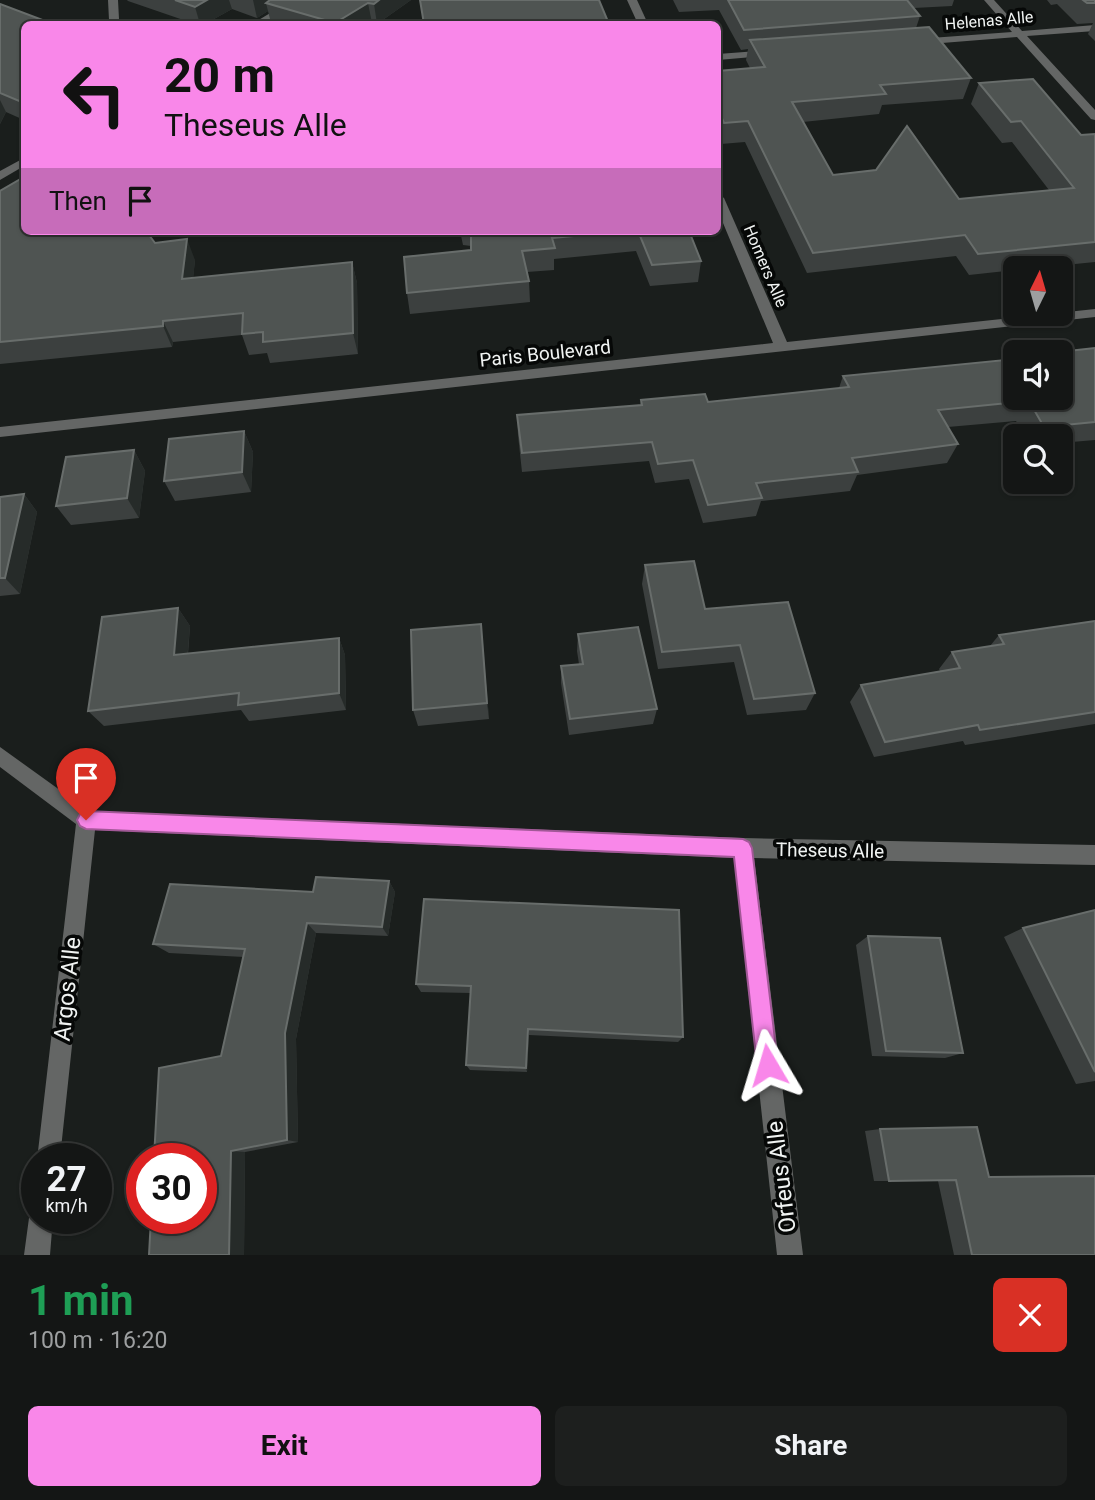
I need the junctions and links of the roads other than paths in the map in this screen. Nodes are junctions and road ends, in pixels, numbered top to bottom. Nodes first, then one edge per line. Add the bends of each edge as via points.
1 (113, 0) edge
2 (299, 0) edge
3 (632, 0) edge
4 (989, 0) edge
5 (115, 21) edge
6 (262, 21) edge
7 (642, 21) edge
8 (1095, 27) edge
9 (1020, 34) junction
10 (910, 42) edge
11 (786, 52) edge
12 (721, 57) edge
13 (1095, 117) edge
14 (21, 163) edge
15 (0, 176) edge
16 (721, 205) edge
17 (1095, 313) edge
18 (782, 347) junction
19 (0, 432) edge
20 (0, 755) edge
21 (86, 820) junction
22 (743, 848) junction
23 (1095, 855) edge
24 (50, 1143) edge
25 (39, 1234) edge
26 (37, 1255) edge
27 (790, 1255) edge

1 - 5 street
2 - 6 street
3 - 7 street
4 - 9 street
8 - 9 street, Helenas Alle
9 - 10 street, Helenas Alle
9 - 13 street
11 - 12 street
14 - 15 street
16 - 18 street, Homers Alle
17 - 18 street, Paris Boulevard
18 - 19 street, Paris Boulevard
20 - 21 street
21 - 22 street, Theseus Alle
21 - 24 street, Argos Alle
22 - 23 street, Theseus Alle
22 - 27 street, Orfeus Alle
25 - 26 street

